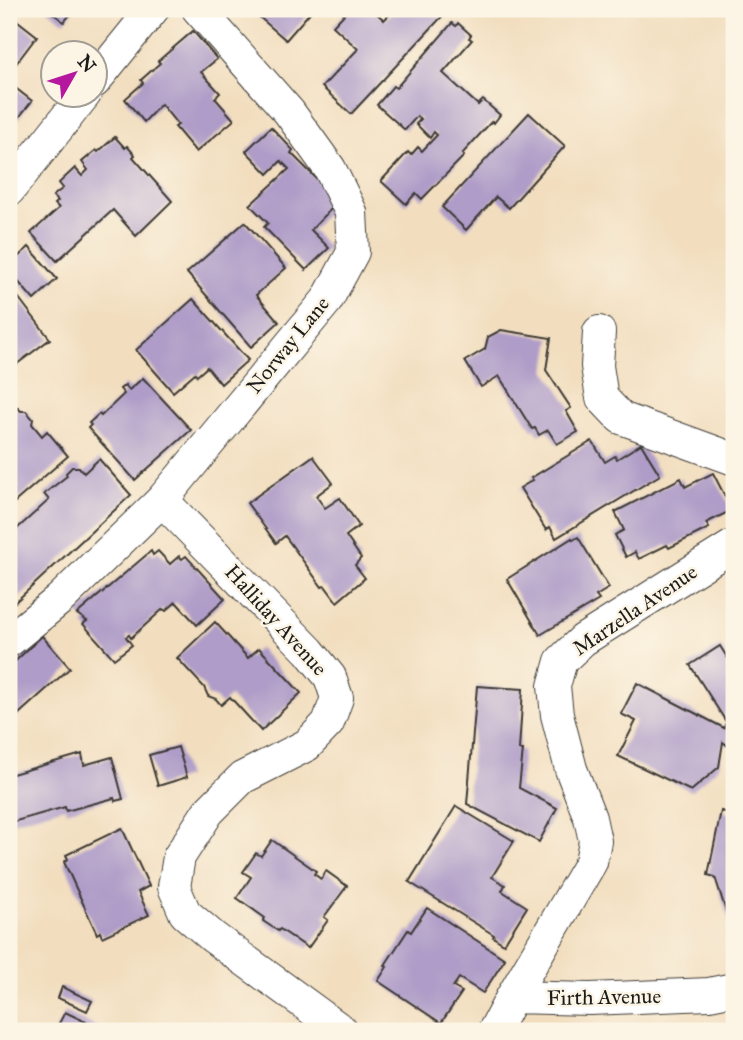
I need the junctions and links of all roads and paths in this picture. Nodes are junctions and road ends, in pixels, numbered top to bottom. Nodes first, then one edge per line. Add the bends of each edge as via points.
1 (153, 9) edge
2 (198, 9) edge
3 (108, 65) edge
4 (74, 108) edge
5 (9, 190) edge
6 (599, 332) dead end
7 (734, 459) edge
8 (162, 500) junction
9 (734, 545) edge
10 (9, 641) edge
11 (734, 989) edge
12 (512, 997) junction
13 (342, 1031) edge
14 (494, 1031) edge

1 - 3 street
2 - 8 street, Norway Lane via 289,112 330,169 351,212 353,252 327,300
4 - 5 street
6 - 7 street via 597,366 602,398 621,418
8 - 10 street, Norway Lane via 59,600
8 - 13 street, Halliday Avenue via 309,651 330,677 337,698 328,723 307,745 242,778 208,812 179,857 174,887 185,913 213,937
9 - 12 street, Marzella Avenue via 583,640 561,661 554,686 557,715 595,841 591,862
11 - 12 street, Firth Avenue via 629,998
12 - 14 street

